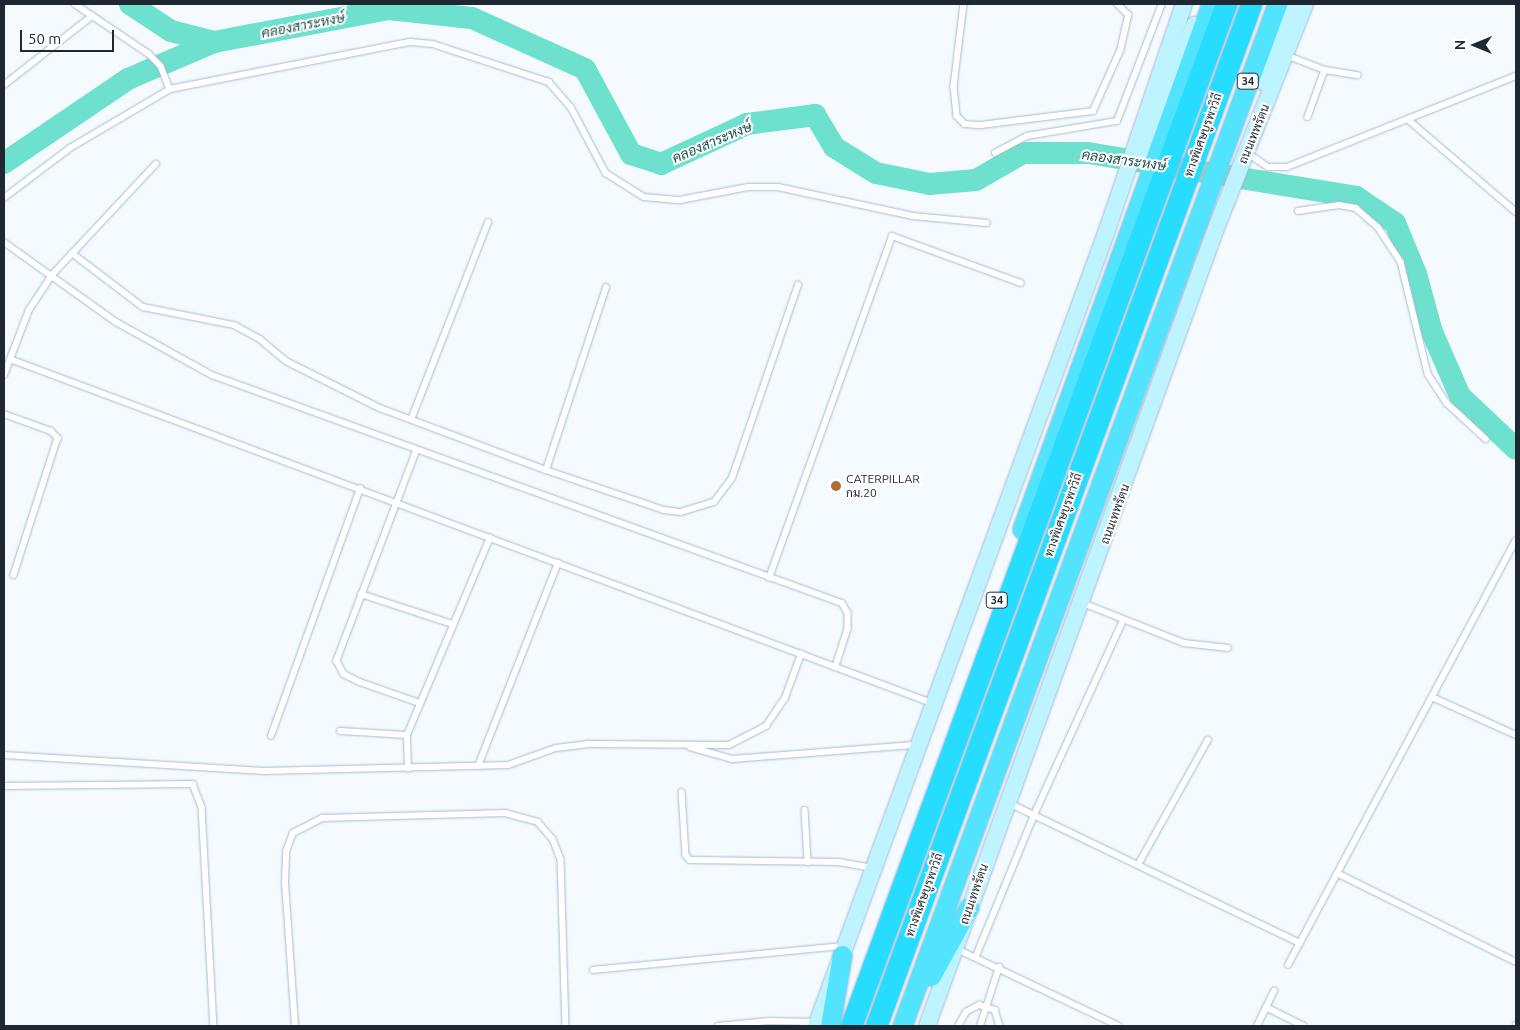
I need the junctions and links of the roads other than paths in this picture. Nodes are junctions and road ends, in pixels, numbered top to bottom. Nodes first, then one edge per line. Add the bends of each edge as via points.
1 (75, 4) edge
2 (964, 4) edge
3 (1117, 4) edge
4 (1162, 4) edge
5 (1182, 4) edge
6 (1201, 4) edge
7 (1212, 4) edge
8 (1226, 4) edge
9 (1251, 4) edge
10 (1277, 4) edge
11 (1293, 4) edge
12 (1305, 4) edge
13 (92, 16) junction
14 (1279, 57) junction
15 (1325, 70) junction
16 (1358, 75) dead end
17 (1516, 76) edge
18 (4, 85) edge
19 (170, 89) junction
20 (1308, 117) dead end
21 (1410, 122) junction
22 (1146, 151) junction
23 (995, 153) dead end
24 (1244, 160) junction
25 (156, 164) dead end
26 (1137, 174) junction
27 (4, 198) edge
28 (1298, 211) dead end
29 (1516, 212) edge
30 (488, 222) dead end
31 (987, 223) dead end
32 (4, 242) edge
33 (72, 253) junction
34 (52, 275) junction
35 (1021, 282) dead end
36 (798, 285) dead end
37 (606, 288) dead end
38 (10, 359) junction
39 (4, 375) edge
40 (4, 414) edge
41 (411, 420) junction
42 (1486, 439) dead end
43 (417, 450) junction
44 (546, 470) junction
45 (360, 489) junction
46 (394, 502) junction
47 (490, 538) junction
48 (1516, 541) edge
49 (558, 563) junction
50 (14, 575) dead end
51 (769, 578) junction
52 (362, 594) junction
53 (1083, 603) junction
54 (1123, 621) junction
55 (453, 624) junction
56 (1228, 648) dead end
57 (801, 654) junction
58 (836, 667) junction
59 (1432, 696) junction
60 (420, 703) junction
61 (934, 703) junction
62 (340, 731) dead end
63 (407, 735) junction
64 (1516, 735) edge
65 (271, 736) dead end
66 (1208, 740) dead end
67 (682, 745) junction
68 (919, 745) junction
69 (4, 755) edge
70 (478, 766) junction
71 (408, 769) junction
72 (4, 786) edge
73 (682, 792) dead end
74 (1008, 802) junction
75 (805, 810) dead end
76 (1034, 815) junction
77 (808, 862) junction
78 (1138, 865) junction
79 (874, 868) junction
80 (1338, 873) junction
81 (969, 907) junction
82 (1300, 943) junction
83 (955, 948) junction
84 (843, 951) junction
85 (976, 956) junction
86 (1516, 962) edge
87 (1288, 964) dead end
88 (999, 967) junction
89 (593, 970) dead end
90 (1274, 991) dead end
91 (987, 1006) junction
92 (1266, 1007) junction
93 (821, 1025) edge
94 (214, 1026) edge
95 (295, 1026) edge
96 (566, 1026) edge
97 (718, 1026) edge
98 (843, 1026) edge
99 (851, 1026) edge
100 (876, 1026) edge
101 (903, 1026) edge
102 (927, 1026) edge
103 (958, 1026) edge
104 (980, 1026) edge
105 (1000, 1026) edge
106 (1118, 1026) edge
107 (1257, 1026) edge
108 (1304, 1026) edge

1 - 13 lane
2 - 3 lane via 954,87 957,116 965,124 981,125 1093,111 1120,51 1128,15
4 - 23 lane via 1117,121 1027,136
5 - 22 main road, 34
6 - 22 main road
7 - 22 highway, 34
8 - 99 highway, ทางพิเศษบูรพาวิถี
9 - 100 highway, ทางพิเศษบูรพาวิถี
10 - 101 highway, ถนนเทพรัตน / 34
11 - 14 main road
12 - 14 main road
13 - 18 lane
13 - 19 lane via 149,54 161,66
14 - 15 lane
14 - 24 main road, ถนนเทพรัตน
15 - 16 lane
15 - 20 lane
17 - 21 lane
19 - 27 lane via 70,148
19 - 31 lane via 362,49 433,44 549,82 571,107 606,173 644,197 680,200 748,187 778,187 913,216
21 - 24 lane via 1287,168
21 - 29 lane
22 - 26 highway, 34
24 - 53 main road, ถนนเทพรัตน
25 - 33 lane
26 - 61 main road, 34 via 1106,234
26 - 98 highway, 34
28 - 42 lane via 1339,205 1356,208 1378,227 1401,262 1428,374 1447,403
30 - 41 lane
32 - 34 lane
33 - 34 lane
33 - 41 lane via 143,307 234,325 334,388
34 - 38 lane via 29,310
34 - 43 lane via 116,322 212,375
35 - 51 lane via 892,236
36 - 44 lane via 732,478 714,502 695,510 664,510
37 - 44 lane
38 - 39 lane
38 - 45 lane
40 - 50 lane via 51,431 58,438
41 - 44 lane
43 - 46 lane
43 - 51 lane
45 - 46 lane
45 - 65 lane
46 - 47 lane
46 - 52 lane
47 - 49 lane
47 - 55 lane
48 - 59 lane
49 - 57 lane
49 - 70 lane
51 - 58 lane via 842,603 848,613 848,629
52 - 55 lane
52 - 60 lane via 337,661 344,674
53 - 54 lane
53 - 74 main road, ถนนเทพรัตน
54 - 56 lane via 1184,643
54 - 76 lane
55 - 60 lane
57 - 58 lane
57 - 67 lane via 785,698 766,726 729,745
58 - 61 lane
59 - 64 lane
59 - 80 lane
60 - 63 lane
61 - 68 main road, 34
62 - 63 lane
63 - 71 lane
66 - 78 lane
67 - 68 lane via 732,759
67 - 70 lane via 570,745 527,761
68 - 79 main road, 34
69 - 71 lane via 264,771
70 - 71 lane
72 - 94 lane via 193,784 202,807
73 - 77 lane via 686,855 690,860
74 - 76 lane
74 - 81 main road, ถนนเทพรัตน
75 - 77 lane
76 - 78 lane
76 - 85 lane
77 - 79 lane
78 - 82 lane
79 - 84 main road, 34
80 - 82 lane
80 - 86 lane
81 - 83 main road, ถนนเทพรัตน
81 - 101 highway
82 - 87 lane
83 - 85 lane
83 - 102 main road, ถนนเทพรัตน
84 - 89 lane
84 - 93 highway
85 - 88 lane
88 - 91 lane
88 - 106 lane
90 - 92 lane
91 - 103 lane via 972,1007
91 - 104 lane
91 - 105 lane via 998,1014
92 - 107 lane
92 - 108 lane
93 - 97 lane via 769,1020
95 - 96 lane via 285,883 286,852 293,833 322,818 505,813 538,822 553,839 561,860

